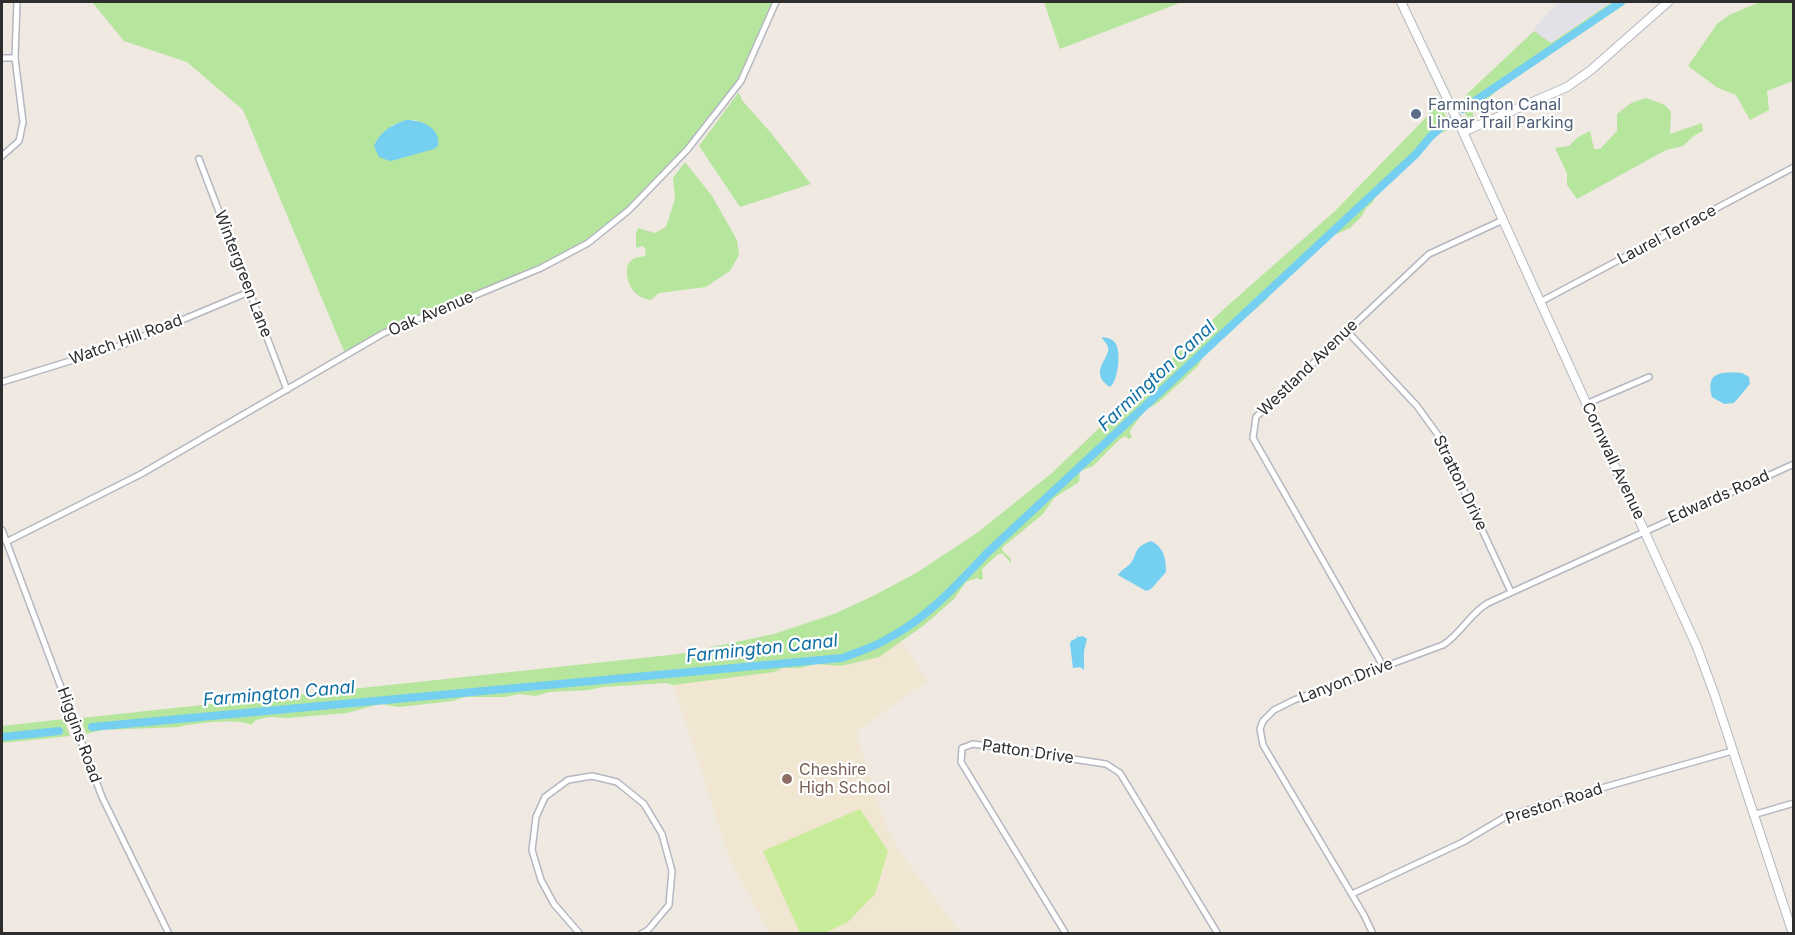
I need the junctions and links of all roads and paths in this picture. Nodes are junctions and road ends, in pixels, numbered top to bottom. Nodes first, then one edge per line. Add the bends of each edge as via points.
1 (17, 2) edge
2 (776, 2) edge
3 (1401, 2) edge
4 (1668, 2) edge
5 (2, 57) edge
6 (15, 58) junction
7 (1463, 132) junction
8 (2, 156) edge
9 (199, 159) dead end
10 (1794, 167) edge
11 (1503, 220) junction
12 (249, 292) junction
13 (1540, 302) junction
14 (1346, 330) junction
15 (1649, 377) dead end
16 (2, 382) edge
17 (287, 390) junction
18 (1586, 404) junction
19 (1794, 464) edge
20 (2, 530) edge
21 (1645, 531) junction
22 (6, 542) junction
23 (1511, 592) junction
24 (1383, 666) junction
25 (1732, 751) junction
26 (1794, 803) edge
27 (1753, 815) junction
28 (1352, 894) junction
29 (170, 933) edge
30 (580, 933) edge
31 (641, 933) edge
32 (1066, 933) edge
33 (1218, 933) edge
34 (1373, 933) edge
35 (1792, 933) edge

1 - 6 street
2 - 17 street, Oak Avenue via 741,81 687,150 628,210 588,243 541,268 384,333
3 - 7 street, Cornwall Avenue
4 - 7 street via 1567,87
5 - 6 street
6 - 8 street via 23,122 19,141
7 - 11 street, Cornwall Avenue
9 - 12 street, Wintergreen Lane
10 - 13 street, Laurel Terrace
11 - 13 street, Cornwall Avenue
11 - 14 street, Westland Avenue via 1429,254
12 - 16 street, Watch Hill Road via 122,345
12 - 17 street, Wintergreen Lane
13 - 18 street, Cornwall Avenue
14 - 23 street, Stratton Drive via 1417,406 1438,435
14 - 24 street, Westland Avenue via 1256,417 1252,438
15 - 18 street
17 - 22 street, Oak Avenue via 141,474
18 - 21 street, Cornwall Avenue
19 - 21 street, Edwards Road
20 - 22 street, Higgins Road
21 - 23 street, Lanyon Drive
21 - 25 street, Cornwall Avenue via 1697,647
22 - 29 street, Higgins Road via 102,797
23 - 24 street, Lanyon Drive via 1479,608 1443,645
24 - 28 street, Lanyon Drive via 1282,705 1268,714 1260,729 1269,757
25 - 27 street, Cornwall Avenue
25 - 28 street, Preston Road via 1505,817 1463,842
26 - 27 street
27 - 35 street, Cornwall Avenue
28 - 34 street, Lanyon Drive
30 - 31 street via 554,904 532,850 536,817 545,797 568,780 592,776 617,782 644,804 662,834 672,872 669,905
32 - 33 street, Patton Drive via 961,762 962,748 973,744 1107,764 1120,773

